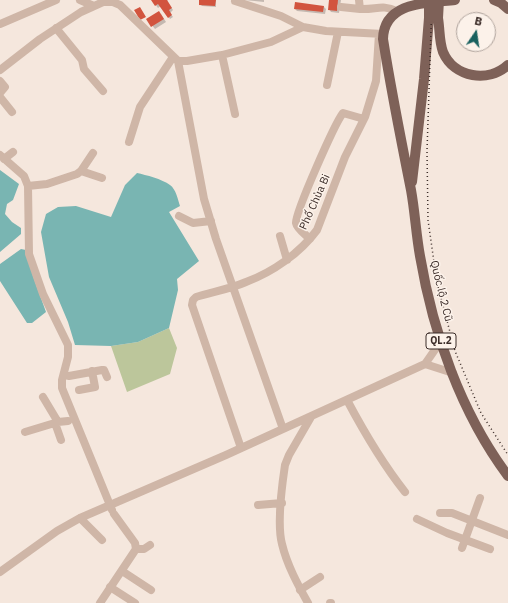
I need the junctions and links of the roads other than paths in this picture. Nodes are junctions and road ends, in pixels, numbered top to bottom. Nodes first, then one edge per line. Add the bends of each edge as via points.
1 (56, 0) edge
2 (80, 0) edge
3 (359, 0) edge
4 (429, 0) edge
5 (439, 0) edge
6 (455, 0) edge
7 (494, 0) edge
8 (235, 1) dead end
9 (94, 6) junction
10 (341, 7) dead end
11 (360, 9) junction
12 (508, 10) edge
13 (397, 11) junction
14 (434, 18) junction
15 (0, 24) edge
16 (303, 27) junction
17 (56, 28) junction
18 (338, 32) junction
19 (381, 34) junction
20 (222, 55) junction
21 (175, 59) junction
22 (508, 64) edge
23 (0, 70) edge
24 (0, 81) edge
25 (327, 85) dead end
26 (103, 91) dead end
27 (0, 93) edge
28 (0, 97) edge
29 (12, 112) dead end
30 (235, 114) dead end
31 (364, 119) junction
32 (129, 142) dead end
33 (13, 152) dead end
34 (93, 153) dead end
35 (2, 157) edge
36 (81, 171) junction
37 (102, 178) dead end
38 (28, 186) junction
39 (411, 192) junction
40 (180, 216) dead end
41 (211, 221) junction
42 (280, 236) dead end
43 (310, 239) junction
44 (287, 260) junction
45 (234, 286) junction
46 (441, 342) junction
47 (425, 364) junction
48 (92, 371) junction
49 (453, 373) junction
50 (65, 376) junction
51 (107, 377) dead end
52 (79, 390) dead end
53 (43, 397) dead end
54 (347, 400) junction
55 (312, 416) junction
56 (72, 421) junction
57 (56, 422) junction
58 (283, 429) junction
59 (25, 432) dead end
60 (61, 440) dead end
61 (241, 448) junction
62 (508, 476) edge
63 (405, 492) dead end
64 (480, 498) dead end
65 (282, 503) junction
66 (258, 505) dead end
67 (112, 510) junction
68 (440, 513) dead end
69 (80, 518) junction
70 (417, 519) dead end
71 (472, 520) junction
72 (508, 534) edge
73 (466, 539) junction
74 (102, 540) dead end
75 (150, 546) dead end
76 (462, 548) dead end
77 (136, 549) junction
78 (490, 549) dead end
79 (122, 571) junction
80 (0, 572) edge
81 (320, 577) dead end
82 (110, 587) junction
83 (151, 590) dead end
84 (300, 590) junction
85 (100, 603) edge
86 (135, 603) edge
87 (308, 603) edge

1 - 15 street
2 - 9 street
3 - 11 street
4 - 14 main road, QL.2, bridge
5 - 14 main road, QL.2, bridge
6 - 13 main road via 411,5
7 - 12 main road
8 - 16 street via 281,16
9 - 17 street
9 - 21 street via 103,2 120,5
10 - 11 street
11 - 13 street via 388,7
13 - 19 main road
14 - 22 main road, QL.2 via 442,50 457,68 468,74 486,76
14 - 39 main road, Quốc lộ 2 Cũ / QL.2
16 - 18 street
16 - 20 street via 271,42
17 - 23 street
17 - 26 street via 82,60 84,70
18 - 19 street
18 - 25 street
19 - 31 street, Phố Chùa Bi via 376,81
19 - 39 main road, Quốc lộ 2 Cũ / QL.2
20 - 21 street via 187,61
20 - 30 street
21 - 32 street via 140,107
21 - 41 street via 204,199
24 - 27 street via 4,87
28 - 29 street
31 - 43 street, Phố Chùa Bi via 344,160 320,222
31 - 43 street via 342,113 322,155 296,221 298,228
33 - 35 street
34 - 36 street
35 - 38 street via 24,176
36 - 37 street
36 - 38 street via 47,184
38 - 50 street via 29,254 43,294 68,345
39 - 46 main road, Quốc lộ 2 Cũ / QL.2 via 420,257
40 - 41 street via 193,223
41 - 45 street
42 - 44 street
43 - 44 street, Phố Chùa Bi
44 - 45 street, Phố Chùa Bi via 261,275
45 - 58 street
45 - 61 street, Phố Chùa Bi via 196,297 192,305
46 - 47 street
46 - 49 main road, Quốc lộ 2 Cũ / QL.2
47 - 49 street
47 - 54 street
48 - 50 street
48 - 51 street via 104,370
48 - 52 street via 94,387
49 - 62 main road, Quốc lộ 2 Cũ / QL.2 via 472,418
50 - 56 street via 62,388
53 - 57 street
54 - 55 street
54 - 63 street via 365,434
55 - 58 street
55 - 65 street via 285,465
56 - 57 street
56 - 67 street
57 - 59 street
57 - 60 street
58 - 61 street
61 - 67 street
64 - 71 street
65 - 66 street
65 - 84 street via 281,544
67 - 69 street
67 - 77 street via 135,543
68 - 71 street via 452,513
69 - 74 street
69 - 80 street via 57,531
70 - 73 street
71 - 72 street
71 - 73 street
73 - 76 street
73 - 78 street
75 - 77 street
77 - 79 street
79 - 82 street
79 - 83 street
81 - 84 street
82 - 85 street
82 - 86 street
84 - 87 street

